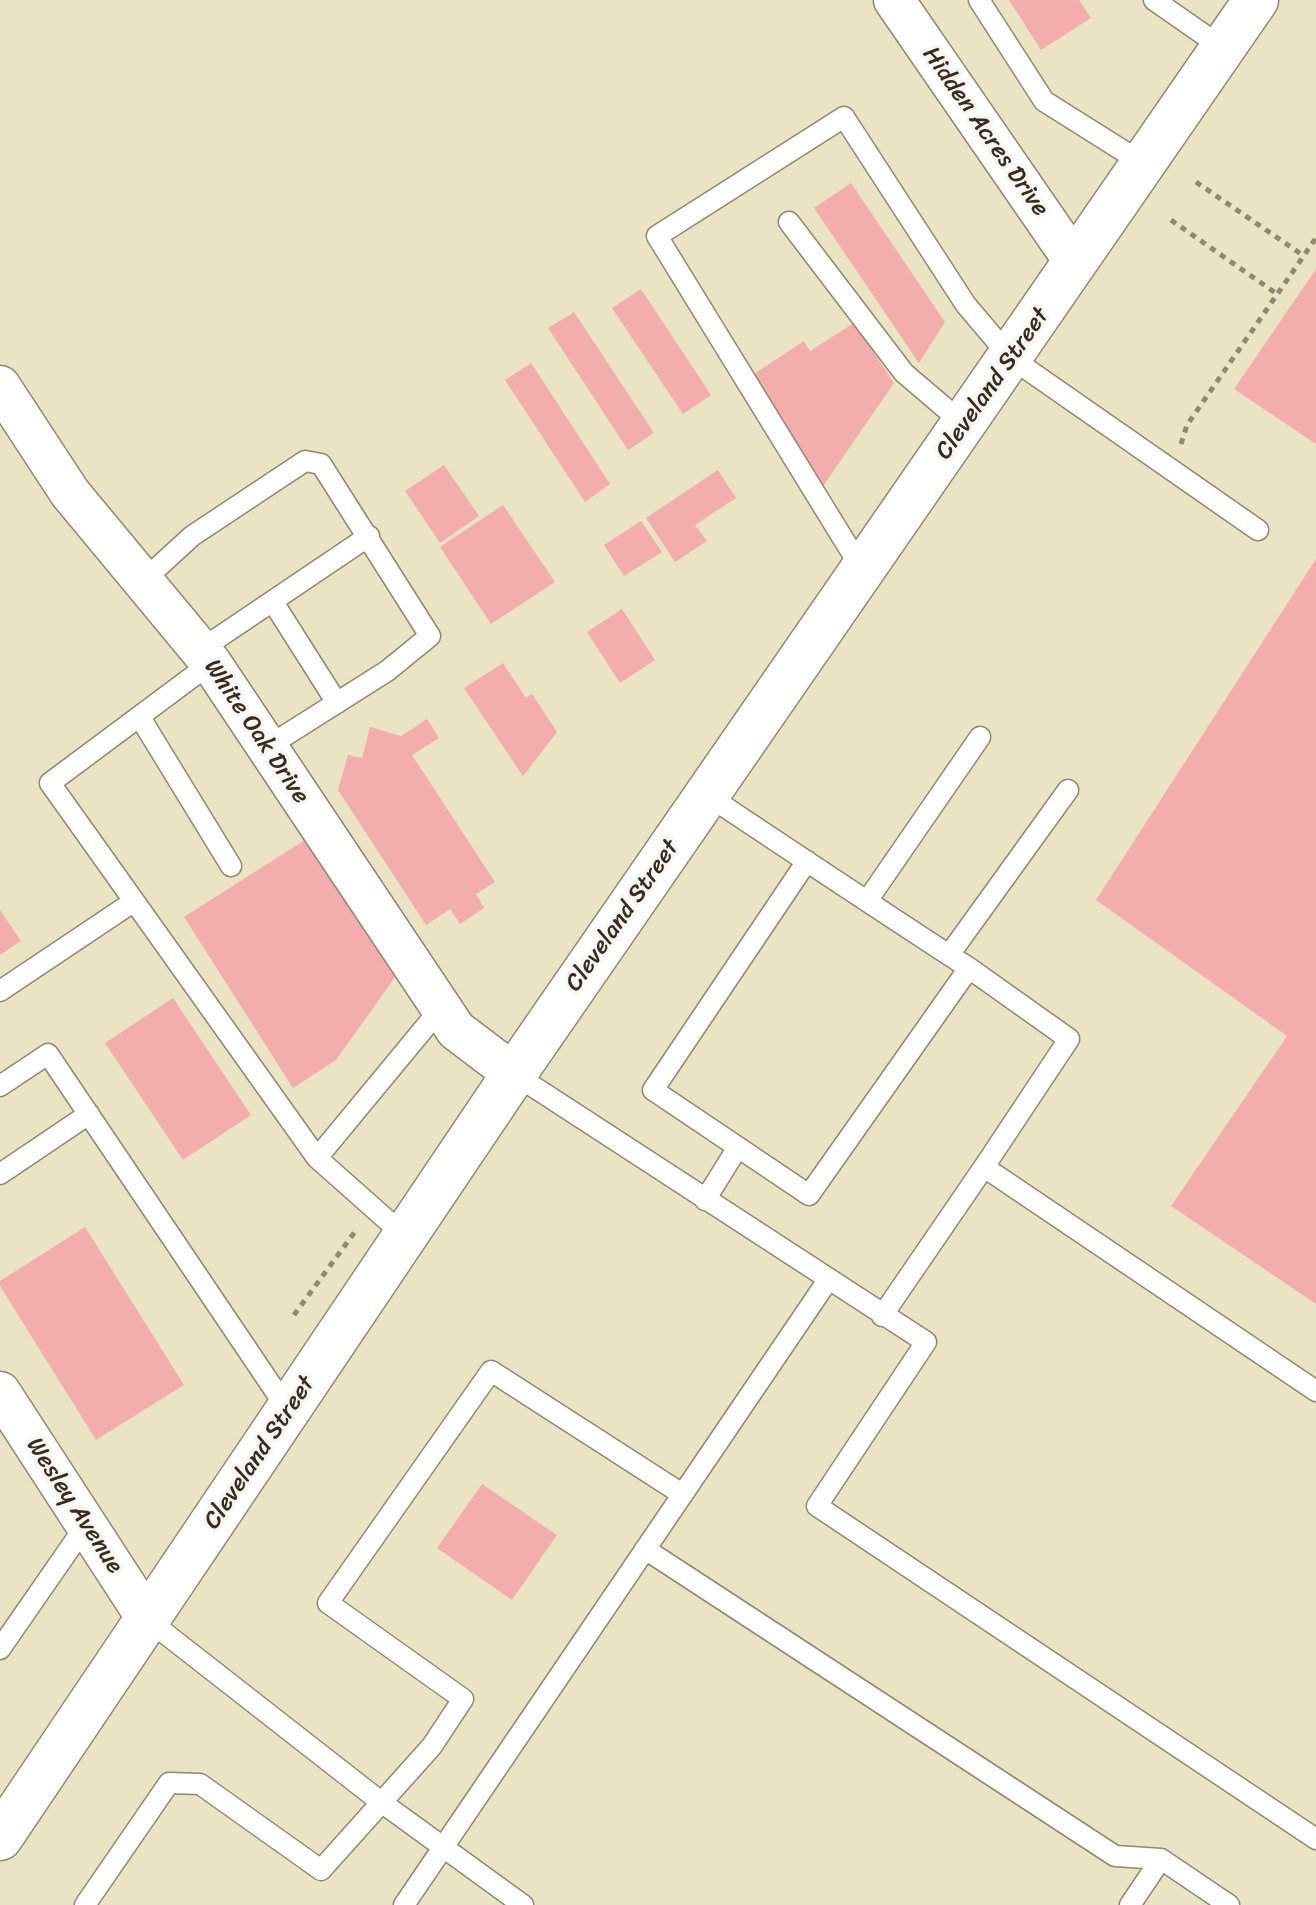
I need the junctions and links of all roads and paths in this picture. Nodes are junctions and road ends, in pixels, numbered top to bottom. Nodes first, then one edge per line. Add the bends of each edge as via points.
1 (894, 0) edge
2 (979, 0) edge
3 (1154, 0) edge
4 (1256, 0) edge
5 (1223, 48) junction
6 (1144, 164) junction
7 (1196, 182) dead end
8 (1171, 220) dead end
9 (789, 222) dead end
10 (1316, 238) edge
11 (1304, 256) junction
12 (1076, 264) junction
13 (1277, 294) junction
14 (1011, 358) junction
15 (0, 386) edge
16 (965, 425) junction
17 (1181, 442) dead end
18 (1258, 530) dead end
19 (369, 536) junction
20 (863, 571) junction
21 (143, 581) junction
22 (273, 602) junction
23 (206, 656) junction
24 (337, 703) junction
25 (141, 719) junction
26 (980, 737) dead end
27 (267, 747) junction
28 (1068, 790) dead end
29 (707, 795) junction
30 (807, 861) junction
31 (231, 866) dead end
32 (867, 901) junction
33 (133, 902) junction
34 (949, 955) junction
35 (969, 968) junction
36 (0, 991) edge
37 (441, 1008) junction
38 (514, 1074) junction
39 (0, 1086) edge
40 (89, 1114) junction
41 (738, 1147) junction
42 (317, 1158) junction
43 (984, 1167) junction
44 (0, 1174) edge
45 (705, 1200) junction
46 (405, 1236) junction
47 (828, 1280) junction
48 (882, 1316) junction
49 (1316, 1391) edge
50 (0, 1392) edge
51 (288, 1410) junction
52 (682, 1494) junction
53 (86, 1525) junction
54 (645, 1549) junction
55 (148, 1620) junction
56 (0, 1649) edge
57 (381, 1802) junction
58 (0, 1838) edge
59 (1316, 1839) edge
60 (442, 1849) junction
61 (1161, 1859) junction
62 (85, 1905) edge
63 (404, 1905) edge
64 (523, 1905) edge
65 (1130, 1905) edge
66 (1229, 1905) edge

1 - 12 street, Hidden Acres Drive
2 - 6 lane via 1044,101
3 - 5 lane
4 - 5 main road, Cleveland Street
5 - 6 main road, Cleveland Street
6 - 12 main road, Cleveland Street
7 - 11 path
8 - 13 path
9 - 16 lane via 904,373
10 - 11 path
11 - 13 path
12 - 14 main road, Cleveland Street
13 - 17 path via 1187,425
14 - 16 main road, Cleveland Street
14 - 18 lane
14 - 20 lane via 966,305 844,117 657,236
15 - 21 street, White Oak Drive via 70,493
16 - 20 main road, Cleveland Street
19 - 21 lane via 321,464 305,461 192,536
19 - 22 lane
19 - 24 lane via 430,636
20 - 29 main road, Cleveland Street
21 - 23 street, White Oak Drive
22 - 23 lane
22 - 24 lane
23 - 25 lane
23 - 27 street, White Oak Drive
24 - 27 lane
25 - 31 lane
25 - 33 lane via 50,783
26 - 32 lane
27 - 37 street, White Oak Drive
28 - 34 lane
29 - 30 lane
29 - 38 main road, Cleveland Street
30 - 32 lane
30 - 41 lane via 653,1090
32 - 34 lane
33 - 36 lane
33 - 42 lane
34 - 35 lane
35 - 41 lane via 809,1195
35 - 43 lane via 1069,1039
37 - 38 street, White Oak Drive via 456,1030
37 - 42 lane
38 - 45 lane
38 - 46 main road, Cleveland Street
39 - 40 lane via 48,1054
40 - 44 lane
40 - 51 lane
41 - 45 lane
42 - 46 lane
43 - 48 lane
43 - 49 lane
45 - 47 lane
46 - 51 main road, Cleveland Street
47 - 48 lane
47 - 52 lane
48 - 59 lane via 926,1342 817,1506
50 - 53 street, Wesley Avenue
51 - 55 main road, Cleveland Street
52 - 54 lane
52 - 57 lane via 491,1371 328,1603 463,1699 432,1746
53 - 55 street, Wesley Avenue
53 - 56 lane
54 - 60 lane
54 - 61 lane via 1115,1856
55 - 57 lane
55 - 58 main road, Cleveland Street
57 - 60 lane
57 - 62 lane via 321,1870 200,1784 169,1783
60 - 63 lane
60 - 64 lane
61 - 65 lane
61 - 66 lane

